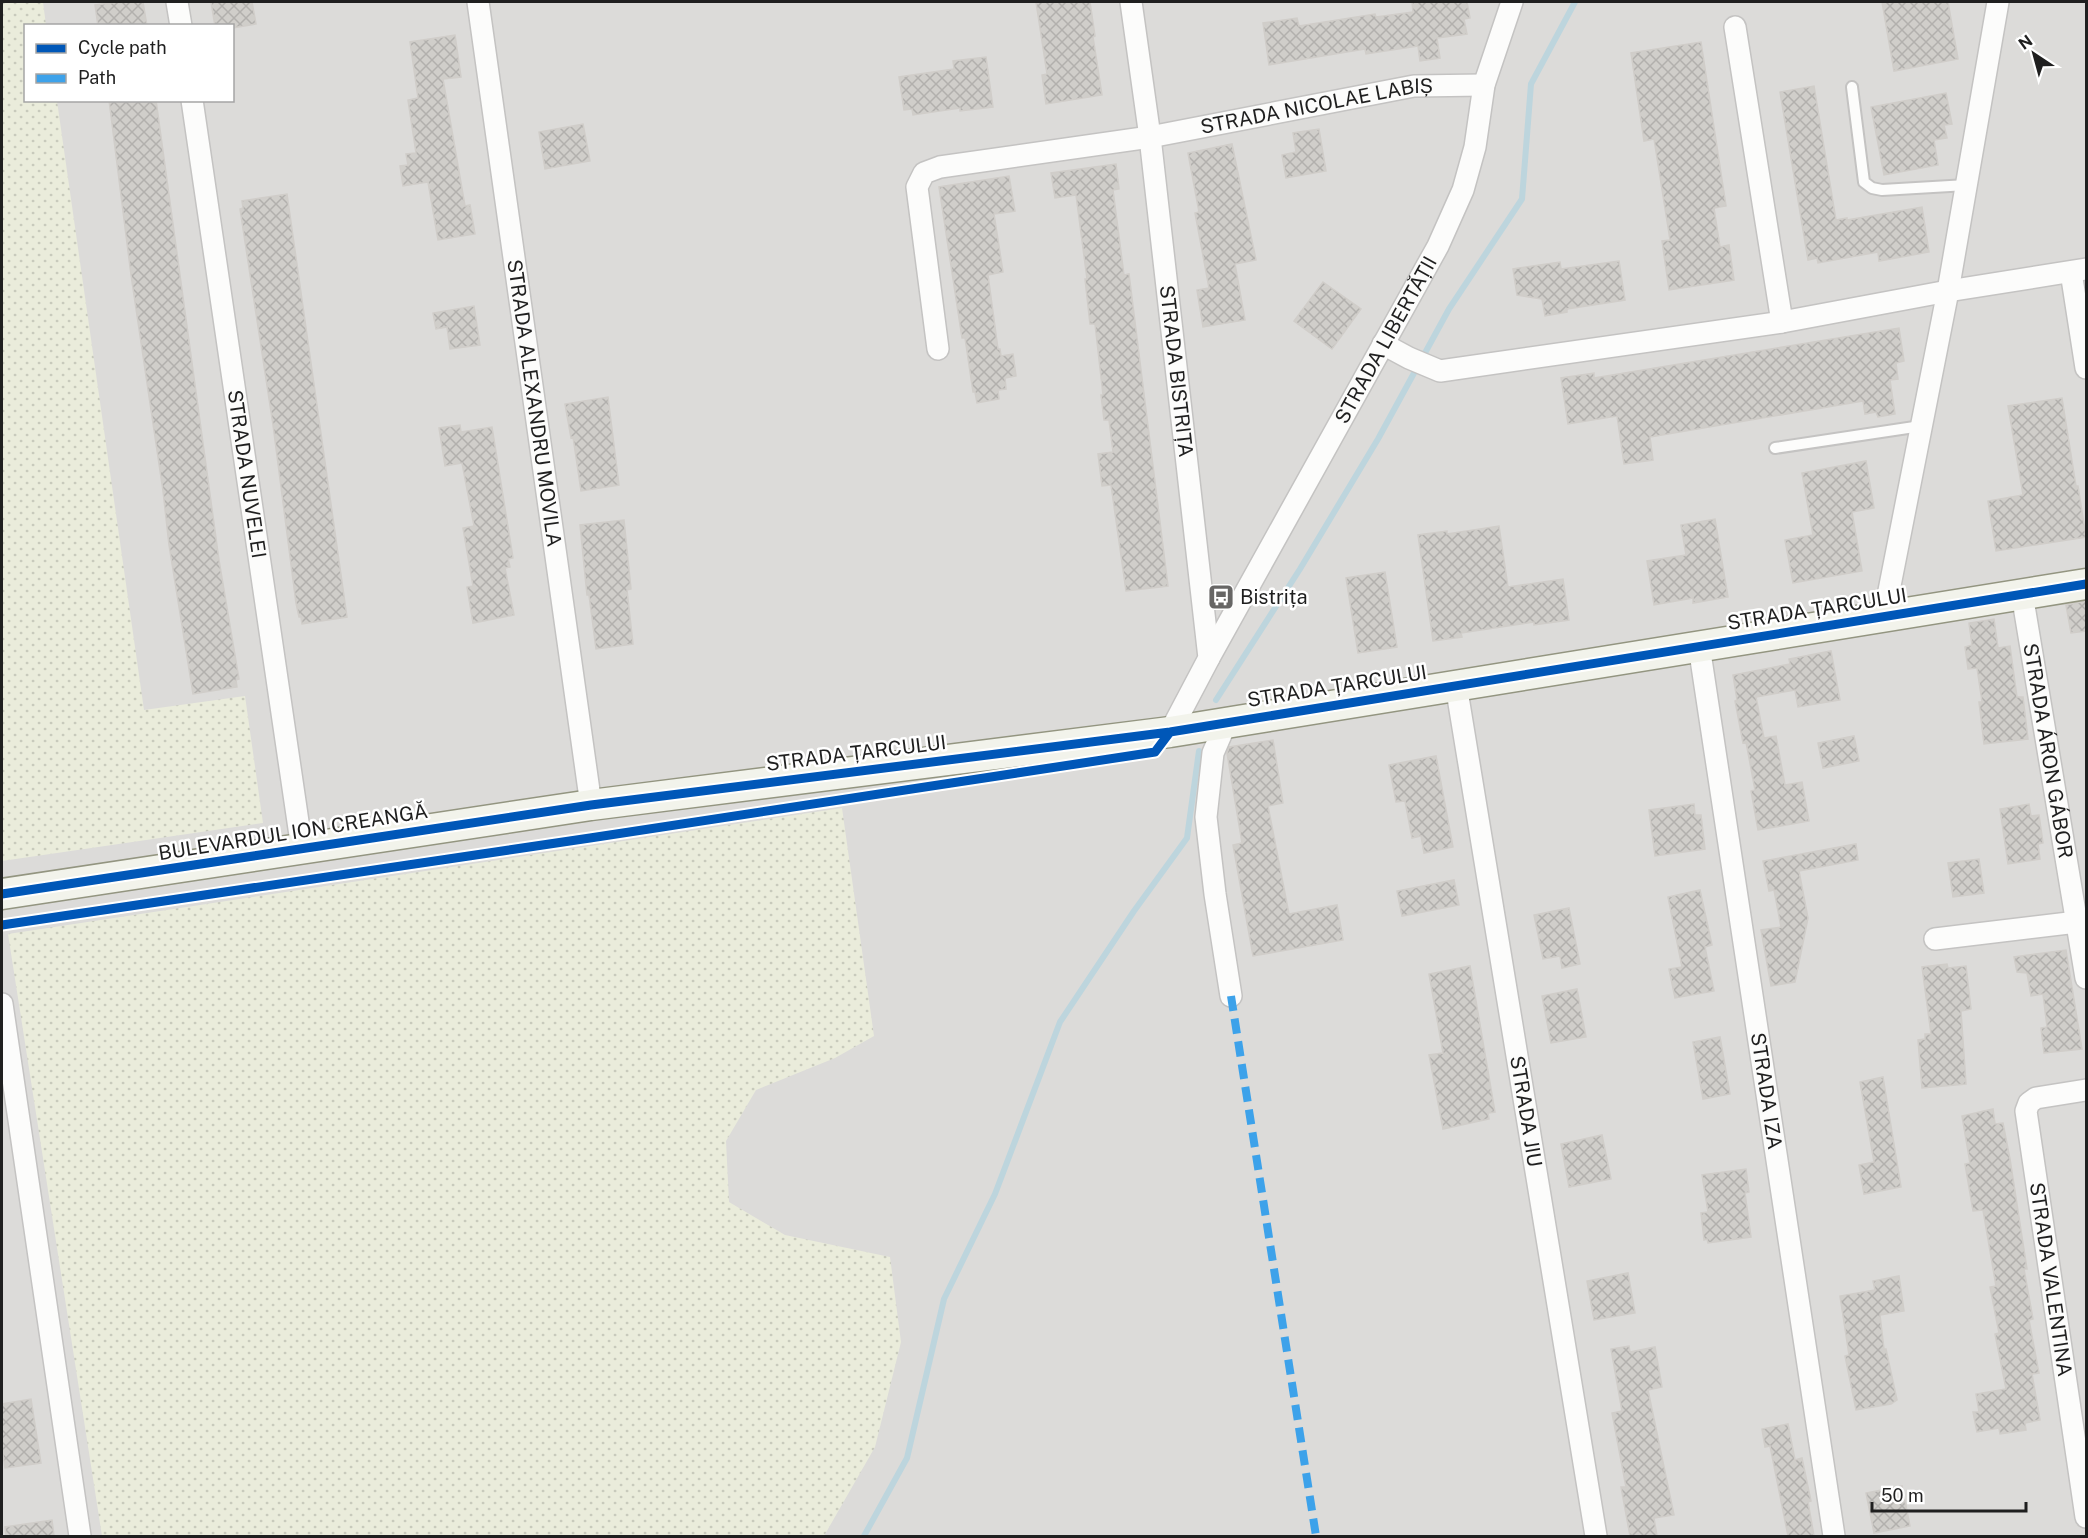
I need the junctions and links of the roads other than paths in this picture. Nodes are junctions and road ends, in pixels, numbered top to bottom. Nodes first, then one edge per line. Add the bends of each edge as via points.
1 (177, 2) edge
2 (478, 2) edge
3 (1131, 2) edge
4 (1512, 2) edge
5 (1998, 2) edge
6 (181, 24) edge
7 (1735, 27) dead end
8 (1484, 86) junction
9 (1852, 87) dead end
10 (192, 102) edge
11 (1150, 137) junction
12 (1967, 185) junction
13 (2079, 271) edge
14 (1948, 291) junction
15 (1782, 322) junction
16 (1383, 344) junction
17 (938, 349) dead end
18 (2086, 368) edge
19 (1921, 426) junction
20 (1775, 448) dead end
21 (2086, 584) edge
22 (2022, 594) junction
23 (1884, 616) junction
24 (1699, 646) junction
25 (1209, 657) junction
26 (1456, 685) junction
27 (1226, 723) junction
28 (1170, 732) junction
29 (591, 805) junction
30 (302, 849) junction
31 (2, 894) edge
32 (2077, 922) junction
33 (1935, 939) dead end
34 (2086, 978) edge
35 (1231, 996) dead end
36 (2, 1004) edge
37 (2086, 1090) edge
38 (2086, 1517) edge
39 (80, 1536) edge
40 (1596, 1536) edge
41 (1834, 1536) edge

1 - 6 street
2 - 29 street, STRADA ALEXANDRU MOVILA
3 - 11 street, STRADA BISTRIȚA
4 - 8 street, STRADA LIBERTĂȚII
5 - 12 street
7 - 15 street
8 - 11 street, STRADA NICOLAE LABIȘ via 1414,86
8 - 16 street, STRADA LIBERTĂȚII via 1475,147 1463,190 1438,246
9 - 12 lane via 1864,182 1882,190
10 - 30 street, STRADA NUVELEI
11 - 17 street, STRADA NICOLAE LABIȘ via 952,165 924,173 917,187
11 - 25 street, STRADA BISTRIȚA
12 - 14 street
13 - 14 street
13 - 18 street
14 - 15 street
14 - 19 street
15 - 16 street via 1440,371
16 - 25 street, STRADA LIBERTĂȚII
19 - 20 lane
19 - 23 street
21 - 22 street, STRADA ȚARCULUI
22 - 23 street, STRADA ȚARCULUI
22 - 32 street, STRADA ÁRON GÁBOR
23 - 24 street, STRADA ȚARCULUI
24 - 26 street, STRADA ȚARCULUI
24 - 41 street, STRADA IZA
25 - 28 street
26 - 27 street, STRADA ȚARCULUI
26 - 40 street, STRADA JIU
27 - 28 street, STRADA ȚARCULUI
27 - 35 street via 1213,753 1206,817
28 - 29 street, STRADA ȚARCULUI
29 - 30 street, BULEVARDUL ION CREANGĂ
30 - 31 street, BULEVARDUL ION CREANGĂ
32 - 33 street
32 - 34 street, STRADA ÁRON GÁBOR
36 - 39 street
37 - 38 street, STRADA VALENTINA via 2036,1098 2026,1111

